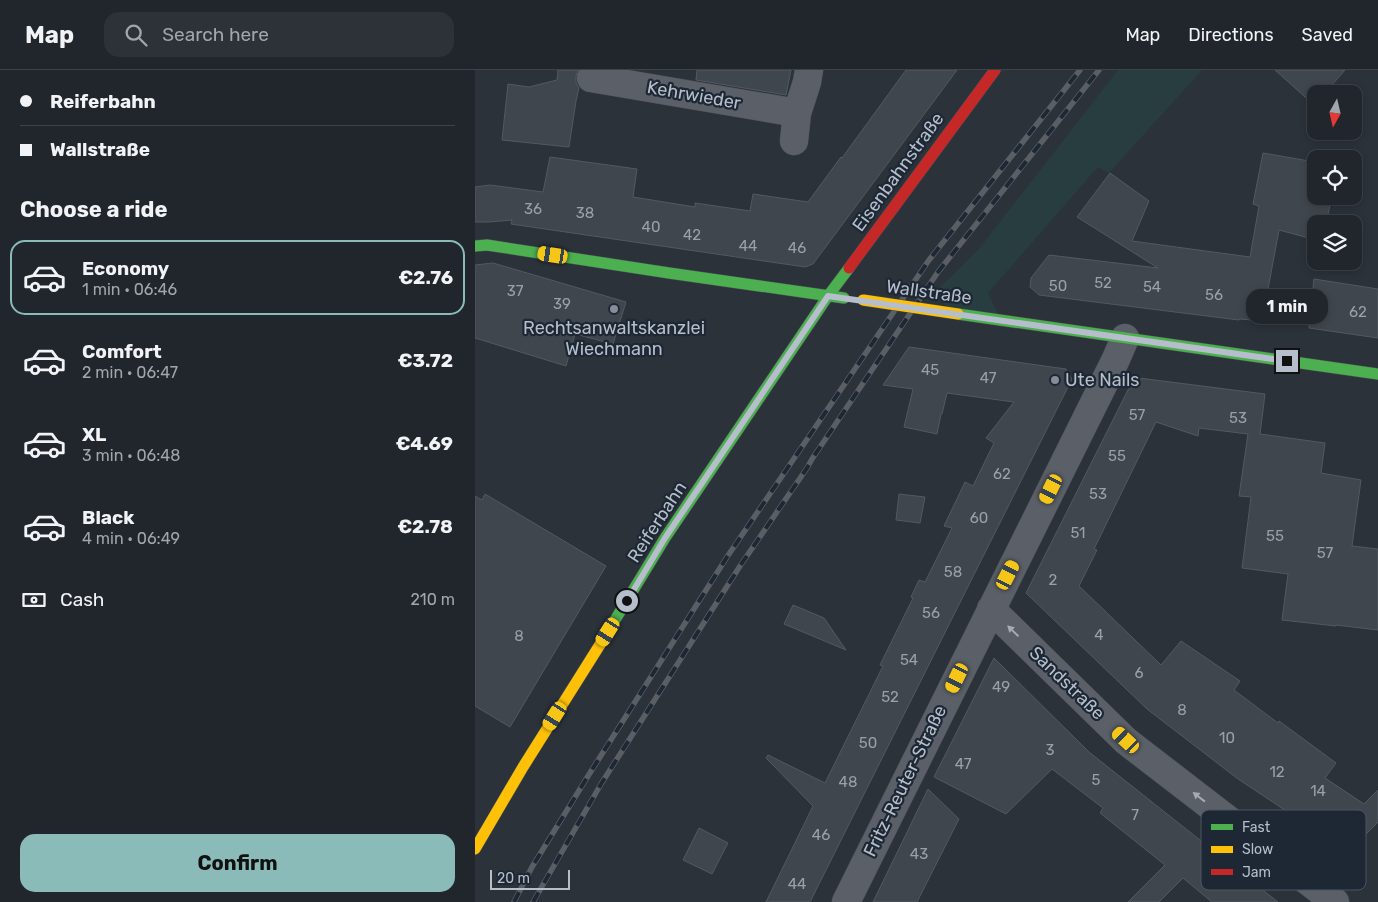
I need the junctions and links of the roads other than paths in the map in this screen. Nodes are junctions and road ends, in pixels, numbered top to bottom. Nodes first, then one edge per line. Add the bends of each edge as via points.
1 (809, 70) edge
2 (995, 70) edge
3 (591, 78) dead end
4 (797, 113) junction
5 (794, 141) dead end
6 (475, 246) edge
7 (828, 296) junction
8 (1125, 338) junction
9 (1378, 374) edge
10 (991, 609) junction
11 (1216, 810) edge
12 (475, 849) edge
13 (1320, 890) edge
14 (846, 902) edge
15 (1335, 902) edge

1 - 4 street
2 - 7 street, Eisenbahnstraße
3 - 4 street, Kehrwieder
4 - 5 street
6 - 7 street, Wallstraße via 487,244
7 - 8 street, Wallstraße, bridge
7 - 12 street, Reiferbahn via 665,538
8 - 9 street, Wallstraße
8 - 10 street, Fritz-Reuter-Straße
11 -> 10 street, Sandstraße via 1126,740
10 - 14 street, Fritz-Reuter-Straße
15 -> 13 street, Sandstraße

